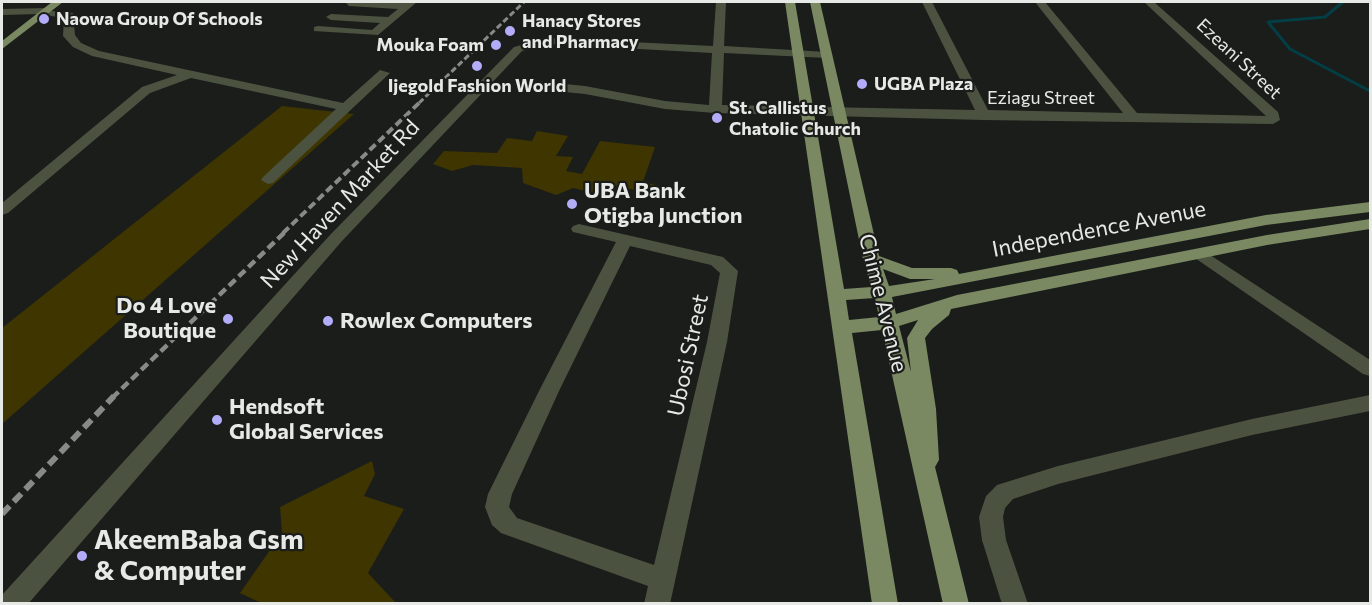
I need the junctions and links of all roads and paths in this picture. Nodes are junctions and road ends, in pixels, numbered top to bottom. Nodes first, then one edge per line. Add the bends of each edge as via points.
1 (58, 2) edge
2 (350, 2) edge
3 (721, 2) edge
4 (790, 2) edge
5 (814, 2) edge
6 (927, 2) edge
7 (1040, 2) edge
8 (1149, 2) edge
9 (409, 4) edge
10 (2, 12) edge
11 (40, 12) edge
12 (332, 17) junction
13 (392, 20) junction
14 (2, 22) edge
15 (16, 22) junction
16 (2, 33) edge
17 (2, 46) edge
18 (719, 52) junction
19 (799, 55) junction
20 (827, 55) junction
21 (153, 65) junction
22 (384, 73) dead end
23 (190, 74) junction
24 (534, 85) dead end
25 (146, 90) junction
26 (346, 107) junction
27 (715, 109) junction
28 (808, 112) junction
29 (841, 112) junction
30 (984, 116) junction
31 (1133, 117) junction
32 (1273, 120) joint
33 (268, 180) dead end
34 (1371, 207) edge
35 (2, 210) edge
36 (1371, 224) edge
37 (579, 229) dead end
38 (625, 240) junction
39 (1201, 254) junction
40 (871, 259) junction
41 (983, 276) junction
42 (882, 292) junction
43 (836, 295) junction
44 (957, 301) junction
45 (889, 323) junction
46 (841, 327) junction
47 (1371, 369) edge
48 (1371, 403) edge
49 (927, 482) junction
50 (664, 579) junction
51 (11, 603) edge
52 (657, 603) edge
53 (885, 603) edge
54 (956, 603) edge
55 (1015, 603) edge

1 - 11 main road
2 - 9 street
2 - 12 street
3 - 18 street
4 - 19 main road, Chime Avenue
5 - 20 main road, Chime Avenue
6 - 30 street
7 - 31 street
8 - 32 street, Ezeani Street via 1265,107
9 - 13 street
10 - 11 street
11 - 15 street
11 - 17 main road
11 - 21 street via 69,15 69,36 82,48
12 - 13 street
12 - 13 street via 318,29 370,34
14 - 15 street
15 - 16 main road
18 - 19 street, New Haven Market Rd
18 - 27 street
18 - 51 street, New Haven Market Rd via 548,41 525,45 510,55 336,238
19 - 20 street, New Haven Market Rd
19 - 28 main road, Chime Avenue
20 - 29 main road, Chime Avenue
21 - 23 street
21 - 25 street via 143,81
22 - 26 street
23 - 25 street
23 - 26 street
24 - 27 street, Eziagu Street
25 - 35 street
26 - 33 street
27 - 28 street, Eziagu Street
28 - 29 street, Eziagu Street
28 - 43 main road, Chime Avenue
29 - 30 street, Eziagu Street
29 - 40 main road, Chime Avenue
30 - 31 street, Eziagu Street
31 - 32 street, Eziagu Street
34 - 41 main road, Independence Avenue via 1288,216
36 - 39 main road, Independence Avenue
37 - 38 street, Ubosi Street
38 - 50 street, Ubosi Street via 717,261 729,271
38 - 50 street via 549,391 497,507 500,518 509,526
39 - 44 main road, Independence Avenue
39 - 47 street
40 - 41 main road via 909,273
40 - 42 main road, Chime Avenue
41 - 42 main road, Independence Avenue
42 - 43 main road, Independence Avenue
42 - 45 main road, Chime Avenue
43 - 46 main road, Chime Avenue
44 - 45 main road, Independence Avenue
44 - 49 main road via 925,324 916,339 928,435
45 - 46 main road, Independence Avenue
45 - 49 main road, Chime Avenue
46 - 53 main road, Chime Avenue
48 - 55 street via 1252,427 1005,492 994,503 990,517
49 - 54 main road, Chime Avenue
50 - 52 street, Ubosi Street

